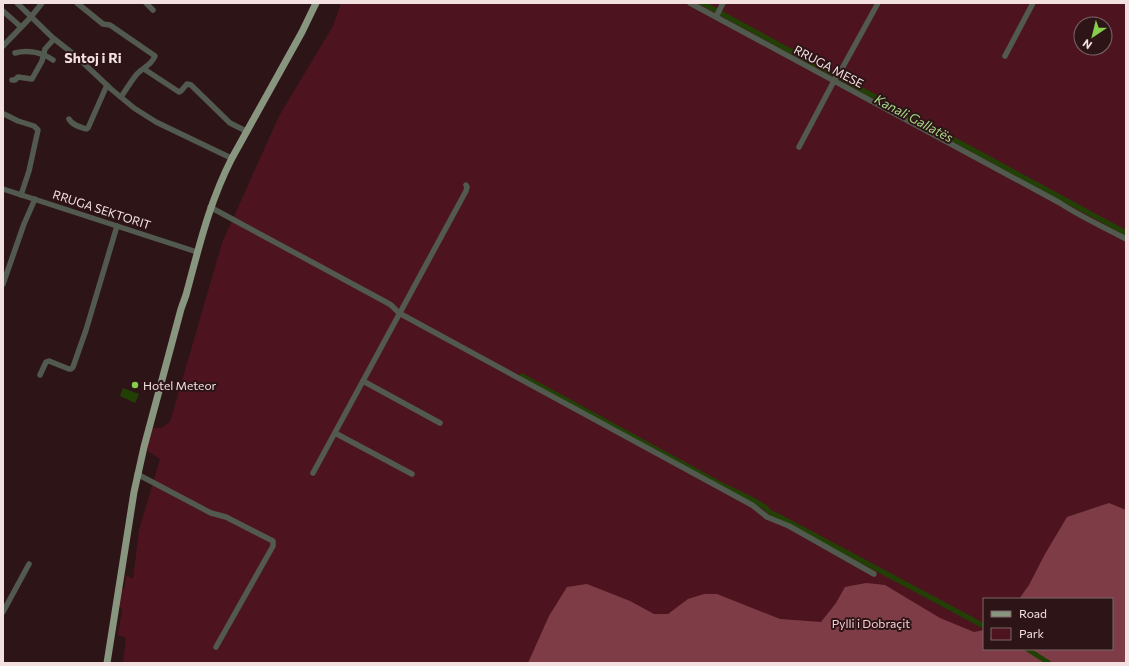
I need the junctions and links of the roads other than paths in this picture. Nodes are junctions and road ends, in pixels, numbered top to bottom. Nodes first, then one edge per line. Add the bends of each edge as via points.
1 (17, 3) edge
2 (42, 3) edge
3 (77, 3) edge
4 (146, 3) edge
5 (316, 3) edge
6 (690, 3) edge
7 (878, 3) edge
8 (1033, 3) edge
9 (722, 5) edge
10 (153, 10) dead end
11 (3, 11) edge
12 (716, 15) junction
13 (31, 17) junction
14 (21, 27) junction
15 (54, 39) junction
16 (3, 46) edge
17 (15, 53) dead end
18 (44, 54) junction
19 (1005, 56) dead end
20 (53, 60) dead end
21 (144, 70) junction
22 (836, 78) junction
23 (12, 80) dead end
24 (273, 83) junction
25 (107, 86) junction
26 (121, 98) junction
27 (4, 114) dead end
28 (69, 119) dead end
29 (244, 130) junction
30 (800, 147) dead end
31 (229, 157) junction
32 (466, 185) dead end
33 (3, 189) edge
34 (21, 195) junction
35 (35, 199) junction
36 (210, 207) junction
37 (117, 226) junction
38 (1126, 239) edge
39 (196, 251) junction
40 (3, 284) edge
41 (399, 313) junction
42 (40, 375) dead end
43 (363, 381) junction
44 (440, 423) dead end
45 (335, 433) junction
46 (313, 473) dead end
47 (137, 474) junction
48 (412, 474) dead end
49 (29, 564) dead end
50 (874, 574) dead end
51 (3, 612) edge
52 (216, 647) dead end
53 (107, 663) edge

1 - 13 street
2 - 13 street
3 - 21 street via 103,24 110,25 154,55
4 - 10 street
5 - 24 main road
6 - 12 street, RRUGA MESE
7 - 22 street
8 - 19 street
9 - 12 street
11 - 14 street
12 - 22 street, RRUGA MESE
13 - 14 street
13 - 15 street
14 - 16 street
15 - 18 street
15 - 25 street
17 - 18 street
18 - 20 street
18 - 23 street via 32,78 18,77
21 - 26 street via 138,73
21 - 29 street via 179,92 187,84 191,85 230,123
22 - 30 street
22 - 38 street, RRUGA MESE via 1071,211
24 - 29 main road
24 - 36 main road via 222,176
25 - 26 street
25 - 28 street via 88,128 77,126
26 - 31 street via 156,122
27 - 34 street via 38,130
29 - 31 main road
31 - 39 main road via 208,206
32 - 41 street via 466,191
33 - 34 street, RRUGA SEKTORIT
34 - 35 street, RRUGA SEKTORIT
35 - 37 street, RRUGA SEKTORIT
35 - 40 street
36 - 39 main road
36 - 41 street via 384,301
37 - 39 street, RRUGA SEKTORIT
37 - 42 street via 73,367 69,369 49,361
39 - 47 main road
41 - 43 street
41 - 50 street
43 - 44 street
43 - 45 street
45 - 46 street
45 - 48 street
47 - 52 street via 211,513 226,517 273,541 273,546
47 - 53 main road
49 - 51 street

